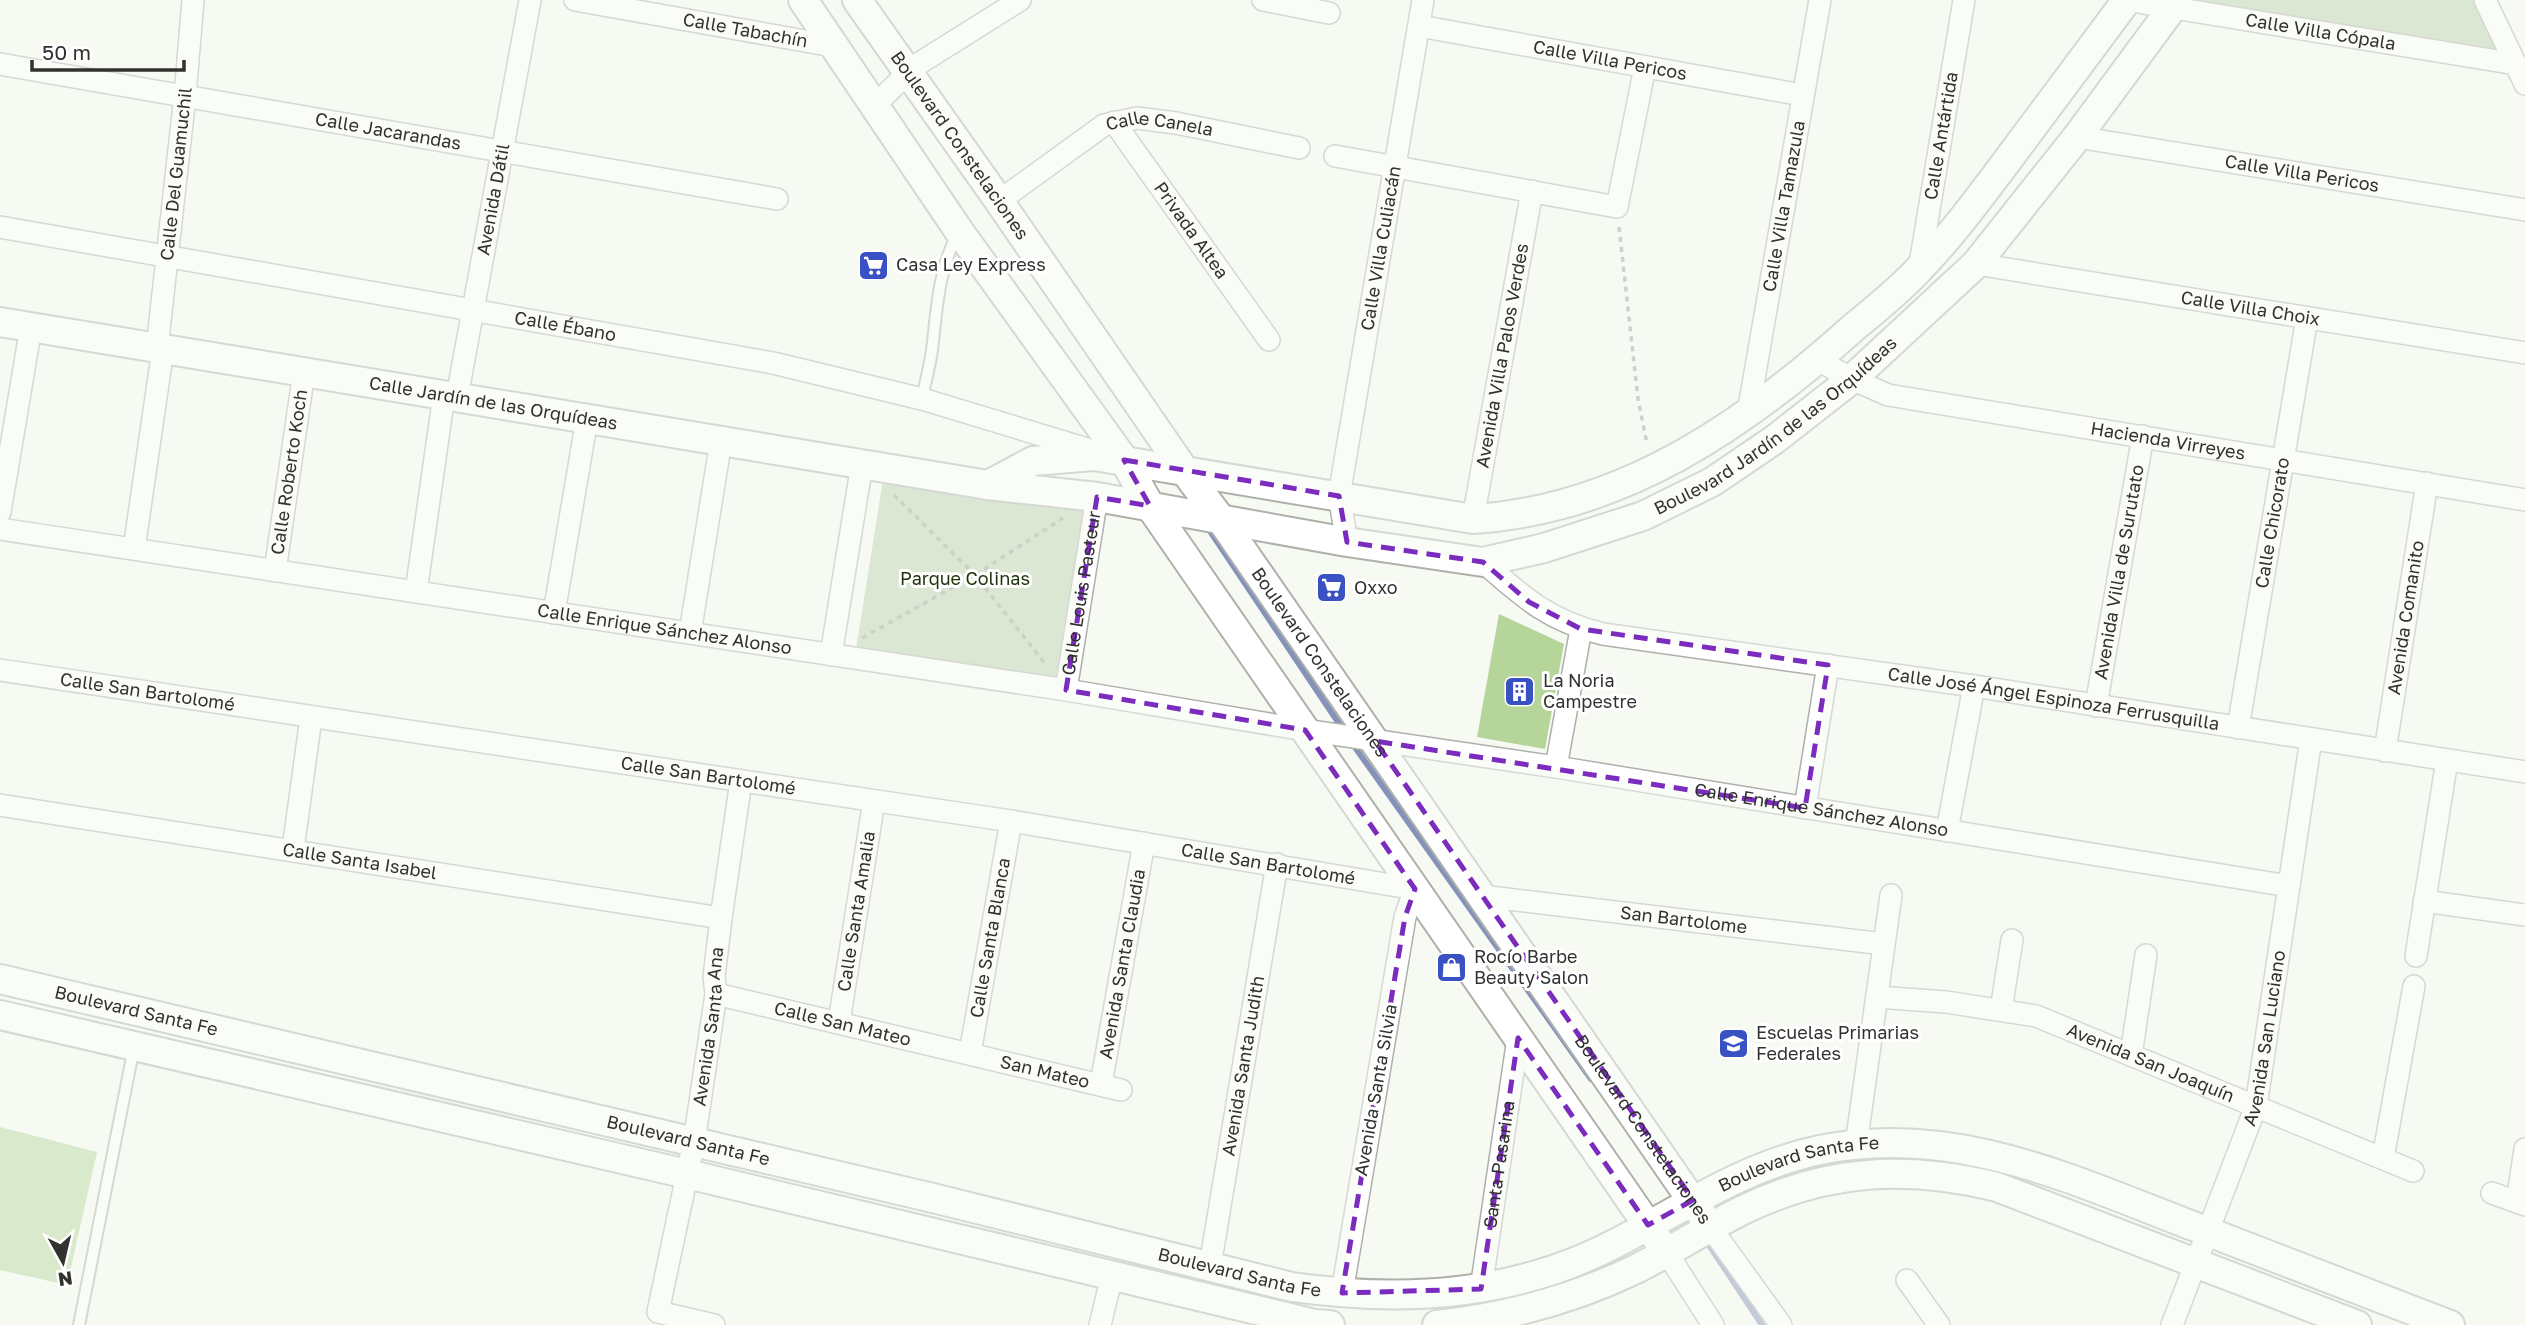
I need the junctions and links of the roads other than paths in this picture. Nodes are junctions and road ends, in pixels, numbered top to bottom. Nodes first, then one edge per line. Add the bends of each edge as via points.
1 (192, 0) edge
2 (530, 0) edge
3 (575, 0) edge
4 (803, 0) edge
5 (857, 0) edge
6 (1020, 0) edge
7 (1423, 0) edge
8 (1820, 0) edge
9 (1964, 0) edge
10 (2126, 0) edge
11 (2485, 0) edge
12 (1276, 1) edge
13 (2175, 4) edge
14 (1329, 13) dead end
15 (1419, 26) junction
16 (833, 46) junction
17 (0, 64) edge
18 (2516, 64) junction
19 (1645, 66) junction
20 (905, 75) junction
21 (2525, 84) edge
22 (1802, 95) junction
23 (185, 96) junction
24 (879, 101) junction
25 (1114, 122) junction
26 (2077, 137) junction
27 (1299, 148) dead end
28 (502, 151) junction
29 (1335, 156) dead end
30 (1395, 166) junction
31 (1532, 191) junction
32 (777, 198) dead end
33 (999, 201) junction
34 (2525, 210) edge
35 (0, 227) edge
36 (960, 230) junction
37 (167, 257) junction
38 (1976, 264) junction
39 (1919, 270) junction
40 (473, 310) junction
41 (2307, 318) junction
42 (0, 322) edge
43 (32, 327) junction
44 (1269, 340) dead end
45 (160, 348) junction
46 (2525, 353) edge
47 (1818, 360) junction
48 (304, 372) junction
49 (1852, 379) junction
50 (450, 396) junction
51 (922, 399) junction
52 (1748, 413) junction
53 (586, 419) junction
54 (2143, 436) junction
55 (721, 441) junction
56 (2284, 459) junction
57 (1124, 460) junction
58 (862, 464) junction
59 (1184, 470) junction
60 (2427, 484) junction
61 (988, 485) junction
62 (1097, 496) junction
63 (1339, 496) junction
64 (2525, 500) edge
65 (1150, 506) junction
66 (0, 512) edge
67 (1473, 520) junction
68 (1222, 521) junction
69 (0, 529) edge
70 (1347, 542) junction
71 (134, 550) junction
72 (1483, 562) junction
73 (275, 571) junction
74 (416, 592) junction
75 (554, 613) junction
76 (1581, 629) junction
77 (690, 633) junction
78 (831, 655) junction
79 (1828, 665) junction
80 (0, 670) edge
81 (1974, 686) junction
82 (1066, 690) junction
83 (2096, 706) junction
84 (311, 718) junction
85 (2238, 729) junction
86 (1317, 732) junction
87 (1365, 739) junction
88 (2311, 739) junction
89 (2385, 751) junction
90 (2447, 760) junction
91 (1556, 766) junction
92 (2525, 772) edge
93 (741, 781) junction
94 (874, 801) junction
95 (0, 805) edge
96 (1805, 808) junction
97 (1011, 821) junction
98 (1947, 831) junction
99 (1144, 843) junction
100 (293, 849) junction
101 (1277, 864) junction
102 (2289, 886) junction
103 (1415, 889) junction
104 (1482, 895) junction
105 (1891, 895) dead end
106 (2424, 901) junction
107 (2525, 915) edge
108 (721, 918) junction
109 (2012, 940) dead end
110 (1884, 944) junction
111 (2146, 955) dead end
112 (2416, 956) dead end
113 (0, 979) edge
114 (2414, 986) dead end
115 (716, 994) junction
116 (1877, 997) junction
117 (2001, 1010) junction
118 (0, 1015) edge
119 (839, 1022) junction
120 (1518, 1038) junction
121 (134, 1047) junction
122 (970, 1053) junction
123 (2131, 1055) junction
124 (1101, 1084) junction
125 (1121, 1090) dead end
126 (2256, 1106) junction
127 (694, 1142) junction
128 (1856, 1144) junction
129 (2525, 1149) edge
130 (2384, 1158) junction
131 (2413, 1171) dead end
132 (687, 1174) junction
133 (2493, 1193) dead end
134 (2521, 1204) edge
135 (1671, 1213) junction
136 (2208, 1232) junction
137 (1691, 1239) junction
138 (2196, 1264) junction
139 (1210, 1266) junction
140 (1112, 1276) junction
141 (1907, 1280) dead end
142 (1480, 1289) junction
143 (1342, 1293) junction
144 (659, 1318) edge
145 (79, 1325) edge
146 (714, 1325) edge
147 (1100, 1325) edge
148 (1330, 1325) edge
149 (1437, 1325) edge
150 (1713, 1325) edge
151 (1781, 1325) edge
152 (1939, 1325) edge
153 (2172, 1325) edge
154 (2357, 1325) edge
155 (2451, 1325) edge

1 - 23 street, Calle Del Guamuchil
2 - 28 street, Avenida Dátil
3 - 16 street, Calle Tabachín
4 - 16 street, Boulevard Constelaciones
5 - 20 street, Boulevard Constelaciones
6 - 20 street
7 - 15 street, Calle Villa Culiacán
8 - 22 street, Calle Villa Tamazula
9 - 39 street, Calle Antártida
10 - 13 street, Calle Villa Cópala
10 - 39 street, Boulevard Jardín de las Orquídeas via 1959,225
11 - 18 street
12 - 14 street
13 - 18 street, Calle Villa Cópala
13 - 26 street, Boulevard Jardín de las Orquídeas
15 - 19 street, Calle Villa Pericos
15 - 30 street, Calle Villa Culiacán
16 - 24 street, Boulevard Constelaciones
17 - 23 street, Calle Jacarandas
18 - 21 street
19 - 22 street, Calle Villa Pericos
19 - 31 street via 1616,207
20 - 24 street
20 - 33 street, Boulevard Constelaciones
22 - 52 street, Calle Villa Tamazula
23 - 28 street, Calle Jacarandas
23 - 37 street, Calle Del Guamuchil
24 - 36 street, Boulevard Constelaciones
25 - 27 street, Calle Canela via 1137,118 1176,123
25 - 33 street, Calle Canela
25 - 44 street, Privada Altea
26 - 34 street, Calle Villa Pericos
26 - 38 street, Boulevard Jardín de las Orquídeas
28 - 32 street, Calle Jacarandas
28 - 40 street, Avenida Dátil
29 - 30 street
30 - 31 street
30 - 63 street, Calle Villa Culiacán
31 - 67 street, Avenida Villa Palos Verdes
33 - 59 street, Boulevard Constelaciones
35 - 37 street, Calle Ébano
36 - 51 lane via 941,277
36 - 57 street, Boulevard Constelaciones
37 - 40 street, Calle Ébano
37 - 45 street, Calle Del Guamuchil
38 - 41 street, Calle Villa Choix
38 - 49 street, Boulevard Jardín de las Orquídeas
39 - 47 street, Boulevard Jardín de las Orquídeas
40 - 50 street, Avenida Dátil
40 - 51 street, Calle Ébano via 773,363
41 - 46 street, Calle Villa Choix
41 - 56 street, Calle Chicorato
42 - 43 street, Calle Jardín de las Orquídeas
43 - 45 street, Calle Jardín de las Orquídeas
43 - 66 street
45 - 48 street, Calle Jardín de las Orquídeas
45 - 71 street, Calle Del Guamuchil
47 - 49 street, Hacienda Virreyes
47 - 52 street, Boulevard Jardín de las Orquídeas
48 - 50 street, Calle Jardín de las Orquídeas
48 - 73 street, Calle Roberto Koch
49 - 54 street, Hacienda Virreyes via 1888,395
49 - 72 street, Boulevard Jardín de las Orquídeas via 1712,482 1643,516
50 - 53 street, Calle Jardín de las Orquídeas
50 - 74 street, Avenida Dátil
51 - 57 street, Calle Ébano
52 - 67 street, Boulevard Jardín de las Orquídeas via 1700,446 1604,493 1503,518
53 - 55 street, Calle Jardín de las Orquídeas
53 - 75 street
54 - 56 street, Hacienda Virreyes
54 - 83 street, Avenida Villa de Surutato
55 - 58 street, Calle Jardín de las Orquídeas
55 - 77 street
56 - 60 street, Hacienda Virreyes
56 - 85 street, Calle Chicorato
57 - 59 street, Boulevard Jardín de las Orquídeas
57 - 61 street via 1094,456 1033,461
57 - 65 street, Boulevard Constelaciones
58 - 61 street, Calle Jardín de las Orquídeas
58 - 78 street
59 - 63 street, Boulevard Jardín de las Orquídeas
59 - 68 street, Boulevard Constelaciones
60 - 64 street, Hacienda Virreyes
60 - 89 street, Avenida Comanito
61 - 62 street, Calle Jardín de las Orquídeas
62 - 65 street, Calle Jardín de las Orquídeas
62 - 82 street, Calle Louis Pasteur
63 - 67 street, Boulevard Jardín de las Orquídeas
63 - 70 street, Calle Villa Culiacán
65 - 68 street, Calle Jardín de las Orquídeas
65 - 86 street, Boulevard Constelaciones
68 - 70 street, Boulevard Jardín de las Orquídeas
68 - 87 street, Boulevard Constelaciones
69 - 71 street, Calle Enrique Sánchez Alonso
70 - 72 street, Boulevard Jardín de las Orquídeas
71 - 73 street, Calle Enrique Sánchez Alonso
72 - 76 street, Calle José Ángel Espinoza Ferrusquilla via 1529,602
73 - 74 street, Calle Enrique Sánchez Alonso
74 - 75 street, Calle Enrique Sánchez Alonso
75 - 77 street, Calle Enrique Sánchez Alonso
76 - 79 street, Calle José Ángel Espinoza Ferrusquilla
76 - 91 street
77 - 78 street, Calle Enrique Sánchez Alonso
78 - 82 street, Calle Enrique Sánchez Alonso
79 - 81 street, Calle José Ángel Espinoza Ferrusquilla
79 - 96 street
80 - 84 street, Calle San Bartolomé
81 - 83 street, Calle José Ángel Espinoza Ferrusquilla
81 - 98 street
82 - 86 street, Calle Enrique Sánchez Alonso
83 - 85 street, Calle José Ángel Espinoza Ferrusquilla
84 - 93 street, Calle San Bartolomé
84 - 100 street
85 - 88 street, Calle José Ángel Espinoza Ferrusquilla
86 - 87 street, Calle Enrique Sánchez Alonso
86 - 103 street, Boulevard Constelaciones
87 - 91 street, Calle Enrique Sánchez Alonso
87 - 104 street, Boulevard Constelaciones
88 - 89 street, Calle José Ángel Espinoza Ferrusquilla
88 - 102 street, Avenida San Luciano
89 - 90 street, Calle José Ángel Espinoza Ferrusquilla
90 - 92 street, Calle José Ángel Espinoza Ferrusquilla
90 - 106 street
91 - 96 street, Calle Enrique Sánchez Alonso
93 - 94 street, Calle San Bartolomé
93 - 108 street, Avenida Santa Ana
94 - 97 street, Calle San Bartolomé
94 - 119 street, Calle Santa Amalia
95 - 100 street, Calle Santa Isabel
96 - 98 street, Calle Enrique Sánchez Alonso
97 - 99 street, Calle San Bartolomé
97 - 122 street, Calle Santa Blanca
98 - 102 street, Calle Enrique Sánchez Alonso
99 - 101 street, Calle San Bartolomé
99 - 124 street, Avenida Santa Claudia
100 - 108 street, Calle Santa Isabel
101 - 103 street, Calle San Bartolomé
101 - 139 street, Avenida Santa Judith
102 - 126 street, Avenida San Luciano
103 - 120 street, Boulevard Constelaciones
103 - 143 street, Avenida Santa Silvia via 1405,917
104 - 110 street, San Bartolome
104 - 135 street, Boulevard Constelaciones
105 - 110 street
106 - 107 street
106 - 112 street
108 - 115 street, Avenida Santa Ana
109 - 117 street
110 - 116 street
111 - 123 street
113 - 127 street, Boulevard Santa Fe
114 - 130 street
115 - 119 street, Calle San Mateo
115 - 127 street, Avenida Santa Ana
116 - 117 street, Avenida San Joaquín
116 - 128 street
117 - 123 street, Avenida San Joaquín via 2036,1016
118 - 121 street, Boulevard Santa Fe
119 - 122 street, Calle San Mateo
120 - 135 street, Boulevard Constelaciones
120 - 142 street, Santa Pasarina
121 - 132 street, Boulevard Santa Fe
121 - 145 lane
122 - 124 street, San Mateo
123 - 126 street, Avenida San Joaquín
124 - 125 street, San Mateo
126 - 130 street, Avenida San Joaquín
126 - 136 street, Avenida San Luciano
127 - 132 street, Avenida Santa Ana
127 - 139 street, Boulevard Santa Fe
128 - 135 street, Boulevard Santa Fe via 1762,1167
128 - 136 street, Boulevard Santa Fe via 1928,1143 2031,1165
129 - 134 street
130 - 131 street, Avenida San Joaquín
132 - 140 street, Boulevard Santa Fe
132 - 144 street, Avenida Santa Ana
133 - 134 street
135 - 137 street, Boulevard Constelaciones
135 - 137 street, Boulevard Constelaciones
135 - 142 street, Boulevard Santa Fe via 1558,1270
136 - 138 street, Avenida San Luciano
136 - 155 street, Boulevard Santa Fe
137 - 138 street, Boulevard Santa Fe via 1742,1210 1825,1180 1875,1173 1923,1174 1997,1187
137 - 149 street, Boulevard Santa Fe via 1588,1289 1520,1312
137 - 150 street, Boulevard Constelaciones
137 - 151 street, Boulevard Constelaciones
138 - 153 street, Avenida San Luciano
138 - 154 street, Boulevard Santa Fe
139 - 143 street, Boulevard Santa Fe via 1292,1287
140 - 147 street
140 - 148 street, Boulevard Santa Fe
141 - 152 street
142 - 143 street, Boulevard Santa Fe via 1431,1294
144 - 146 street

